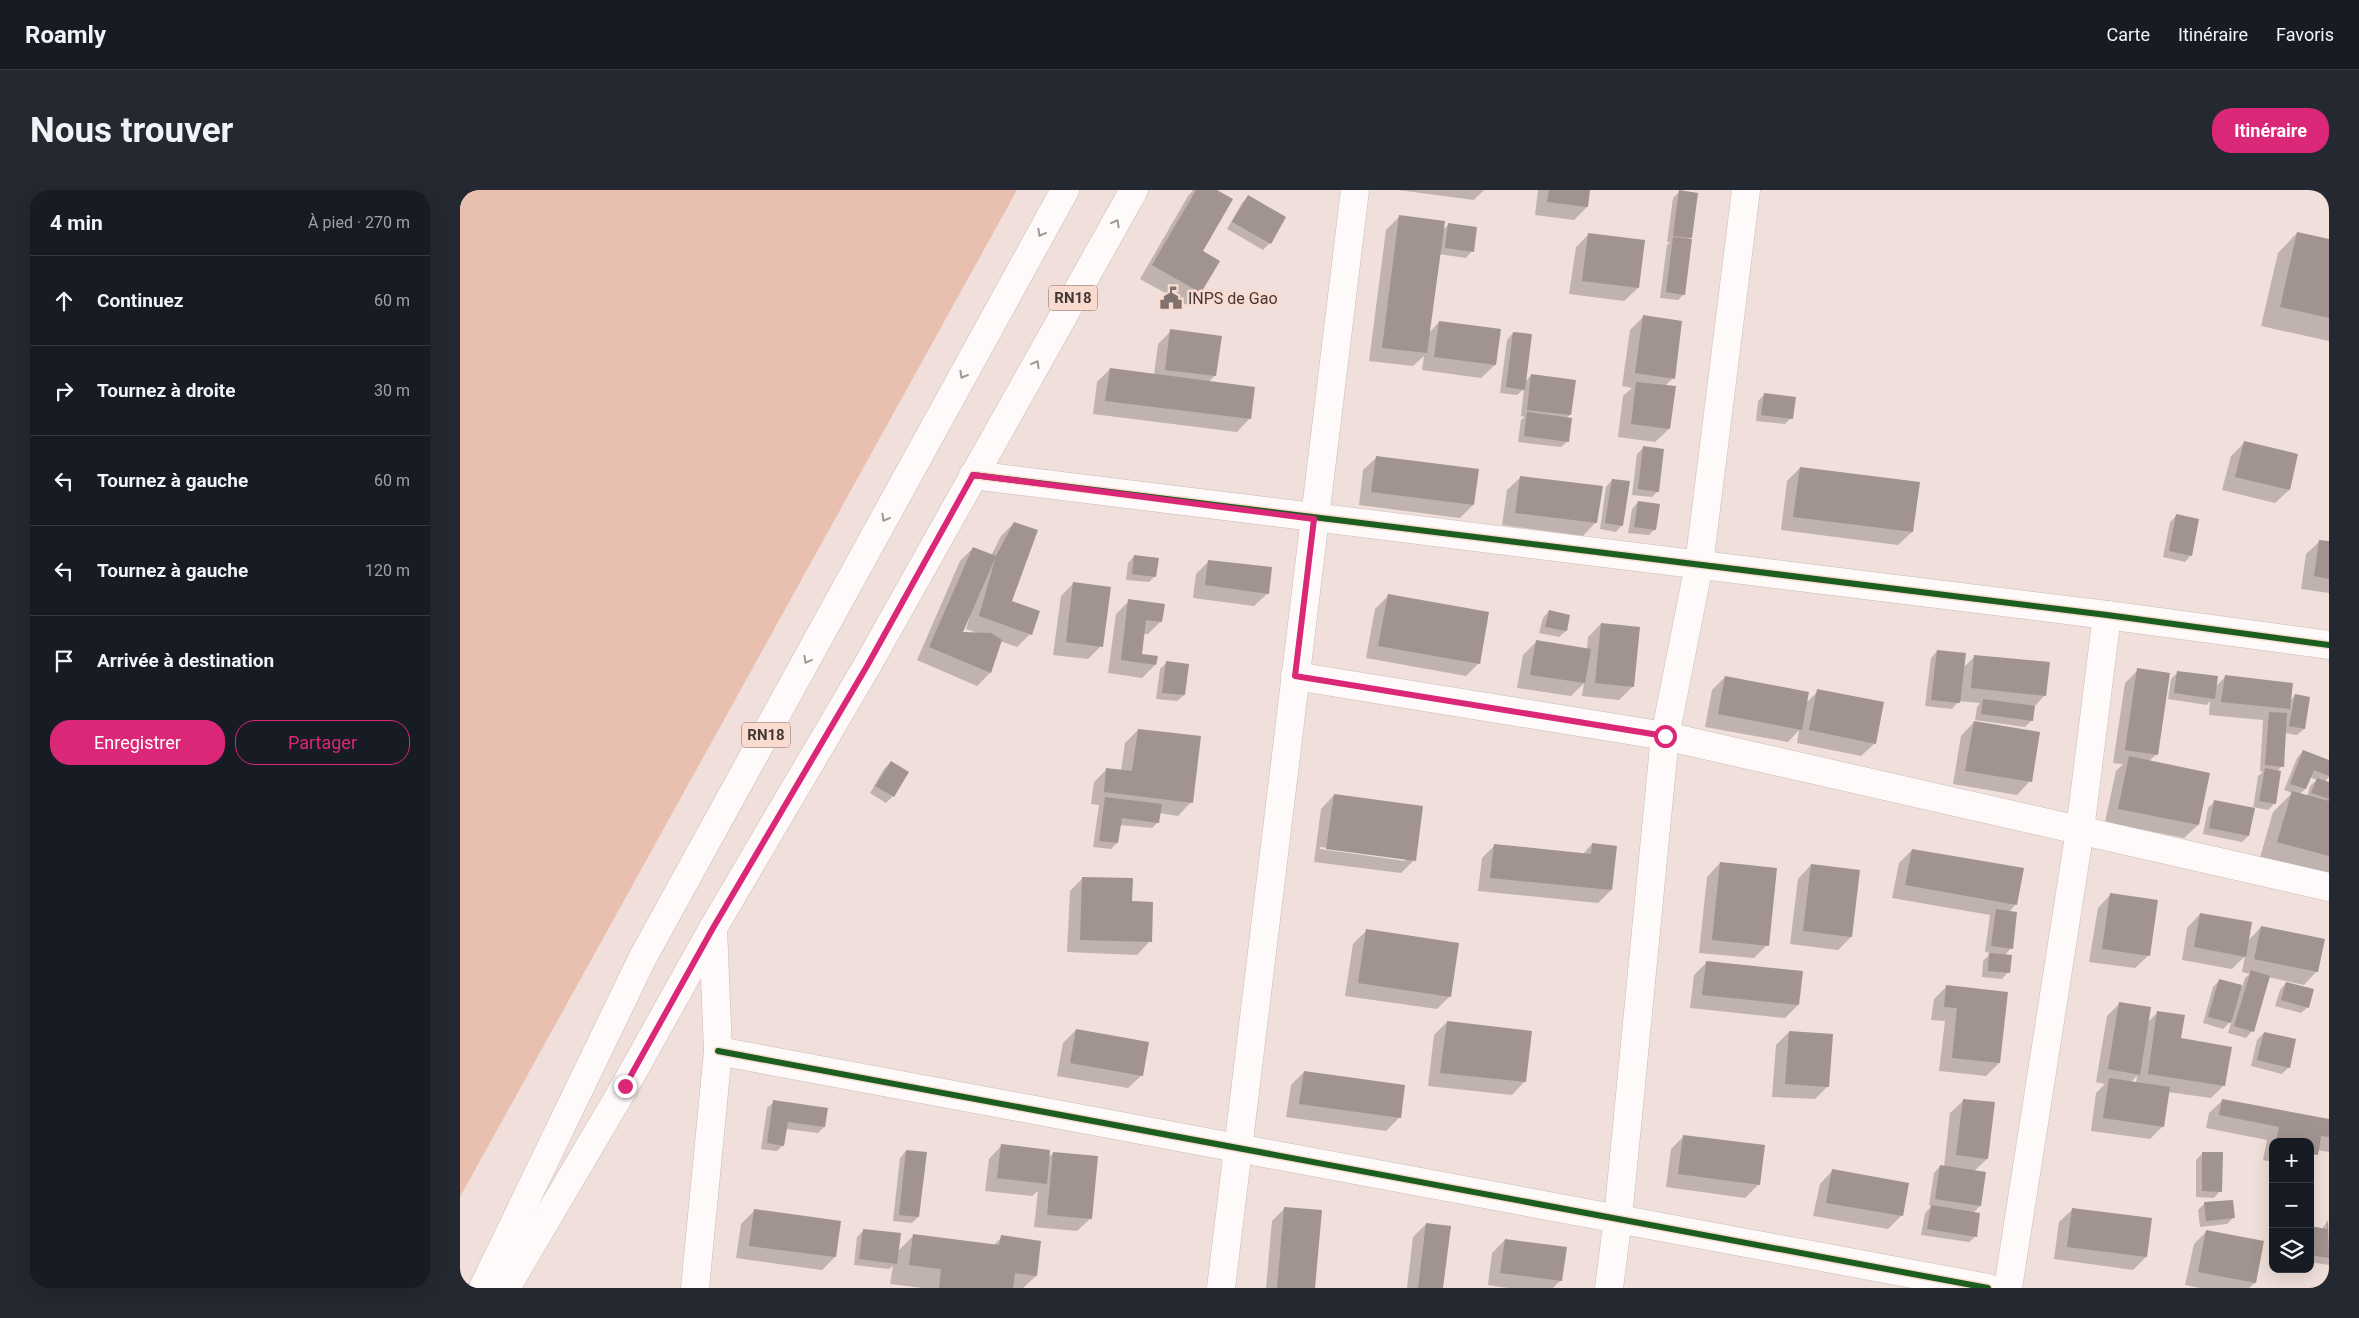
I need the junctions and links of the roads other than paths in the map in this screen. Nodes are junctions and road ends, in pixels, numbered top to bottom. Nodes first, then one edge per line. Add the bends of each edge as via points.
1 (1065, 190) edge
2 (1134, 190) edge
3 (1355, 190) edge
4 (1746, 190) edge
5 (973, 475) junction
6 (1314, 519) junction
7 (1699, 565) junction
8 (2107, 615) junction
9 (2329, 645) edge
10 (1295, 676) junction
11 (1665, 736) junction
12 (2080, 830) junction
13 (2329, 887) edge
14 (713, 928) junction
15 (718, 1051) junction
16 (1238, 1149) junction
17 (1618, 1218) junction
18 (483, 1288) edge
19 (506, 1288) edge
20 (695, 1288) edge
21 (1222, 1288) edge
22 (1609, 1288) edge
23 (1988, 1288) edge
24 (2008, 1288) edge

1 -> 18 street, RN18 via 643,957
5 -> 2 street, RN18
3 - 6 street
4 - 7 street
5 - 6 street
5 - 14 street, RN18 via 867,666
6 - 7 street
6 - 10 street
7 - 8 street
7 - 11 street
8 - 9 street
8 - 12 street
10 - 11 street
10 - 16 street
11 - 12 street
11 - 17 street
12 - 13 street
12 - 24 street
14 - 15 street
14 - 19 street, RN18
15 - 16 street
15 - 20 street
16 - 17 street
16 - 21 street
17 - 22 street
17 - 23 street

